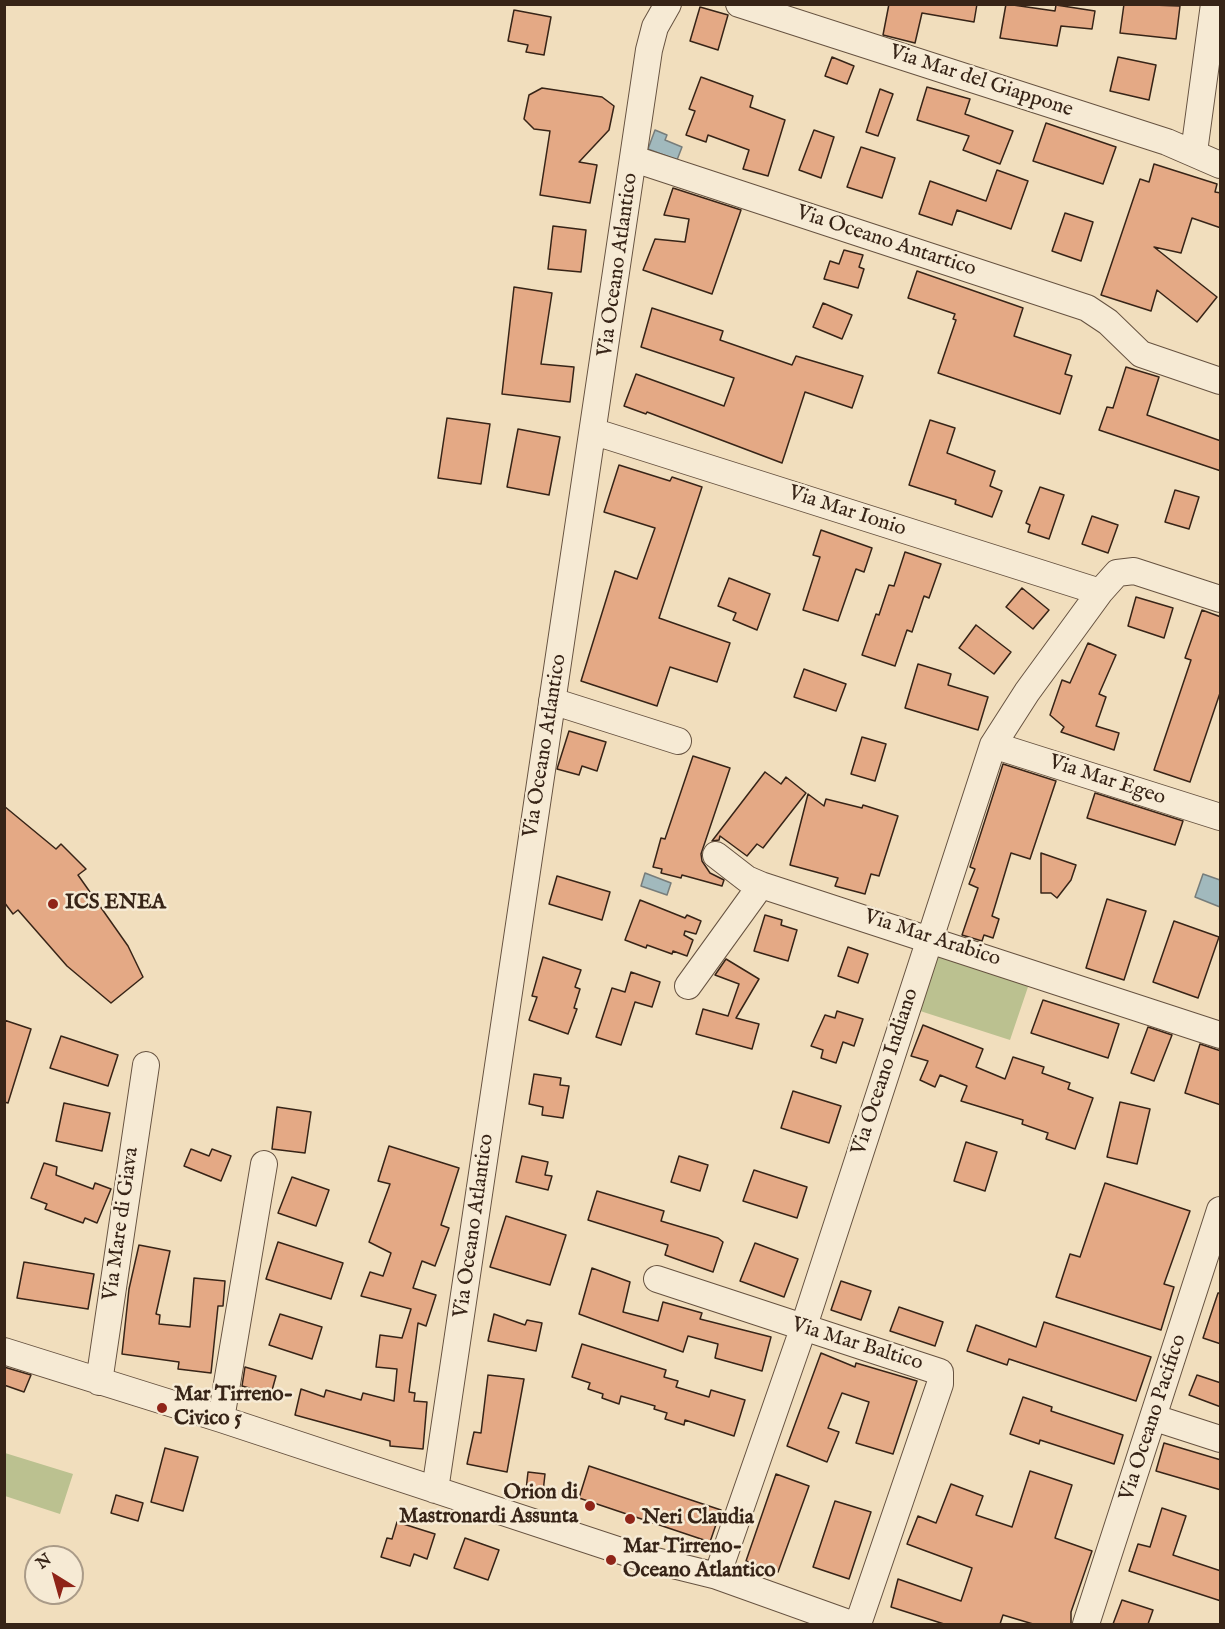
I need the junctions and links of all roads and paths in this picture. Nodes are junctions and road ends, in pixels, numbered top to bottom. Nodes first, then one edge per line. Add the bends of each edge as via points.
1 (668, 4) edge
2 (739, 4) edge
3 (1214, 4) edge
4 (1194, 152) junction
5 (634, 159) junction
6 (1221, 165) edge
7 (1221, 381) edge
8 (595, 432) junction
9 (1100, 592) junction
10 (1221, 598) edge
11 (552, 702) junction
12 (678, 741) dead end
13 (993, 745) junction
14 (1221, 817) edge
15 (716, 855) dead end
16 (761, 885) junction
17 (930, 938) junction
18 (688, 986) dead end
19 (1221, 1035) edge
20 (146, 1065) dead end
21 (264, 1164) dead end
22 (1221, 1210) edge
23 (657, 1279) dead end
24 (803, 1329) junction
25 (4, 1351) edge
26 (99, 1382) junction
27 (1155, 1418) junction
28 (221, 1419) junction
29 (1221, 1439) edge
30 (435, 1490) junction
31 (717, 1576) junction
32 (851, 1624) edge
33 (858, 1624) edge
34 (1086, 1624) edge

1 - 5 street, Via Oceano Atlantico via 651,39
2 - 4 street, Via Mar del Giappone
3 - 4 street
4 - 6 street, Via Mar del Giappone
5 - 7 street, Via Oceano Antartico via 1087,308 1148,358
5 - 8 street, Via Oceano Atlantico
8 - 9 street, Via Mar Ionio
8 - 11 street, Via Oceano Atlantico
9 - 10 street, Via Oceano Indiano via 1117,573 1128,570
9 - 13 street, Via Oceano Indiano
11 - 12 street
11 - 30 street, Via Oceano Atlantico
13 - 14 street, Via Mar Egeo
13 - 17 street, Via Oceano Indiano
15 - 16 street, Via Mar Arabico
16 - 17 street, Via Mar Arabico
16 - 18 street
17 - 19 street, Via Mar Arabico
17 - 24 street, Via Oceano Indiano
20 - 26 street, Via Mare di Giava
21 - 28 street
22 - 27 street, Via Oceano Pacifico
23 - 24 street, Via Mar Baltico
24 - 31 street, Via Oceano Indiano
24 - 33 street, Via Mar Baltico via 935,1369 941,1377
25 - 26 street
26 - 28 street
27 - 29 street
27 - 34 street, Via Oceano Pacifico
28 - 30 street
30 - 31 street via 636,1556
31 - 32 street

